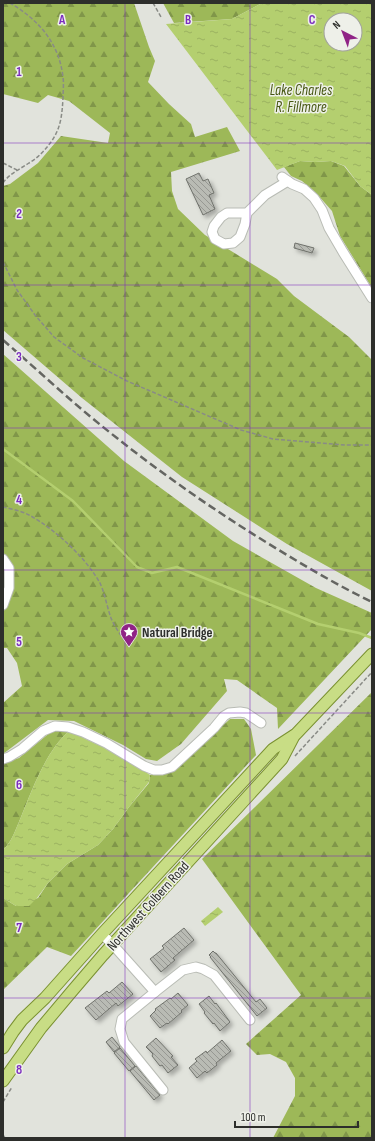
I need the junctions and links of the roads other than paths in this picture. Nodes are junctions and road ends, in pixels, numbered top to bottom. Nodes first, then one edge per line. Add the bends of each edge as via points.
1 (247, 213) dead end
2 (372, 298) edge
3 (3, 559) edge
4 (3, 606) edge
5 (372, 654) edge
6 (261, 723) dead end
7 (296, 734) junction
8 (3, 759) edge
9 (102, 934) junction
10 (113, 945) junction
11 (155, 992) junction
12 (250, 1020) dead end
13 (3, 1048) edge
14 (3, 1081) edge
15 (163, 1090) dead end

1 - 2 lane via 285,179 304,189 322,210 329,228
3 - 4 lane via 9,568 9,588
5 - 7 main road, Northwest Colbern Road
6 - 8 lane via 246,713 229,713 172,766 162,770 144,766 83,732 55,726 43,731 22,749
7 - 9 main road, Northwest Colbern Road via 273,749
7 - 10 main road, Northwest Colbern Road via 282,759
9 - 10 lane
9 - 13 main road, Northwest Colbern Road via 22,1020
10 - 11 lane
10 - 14 main road, Northwest Colbern Road via 41,1028
11 - 12 lane via 183,970 196,967 203,969 214,975
11 - 15 lane via 122,1019 120,1029 124,1042

